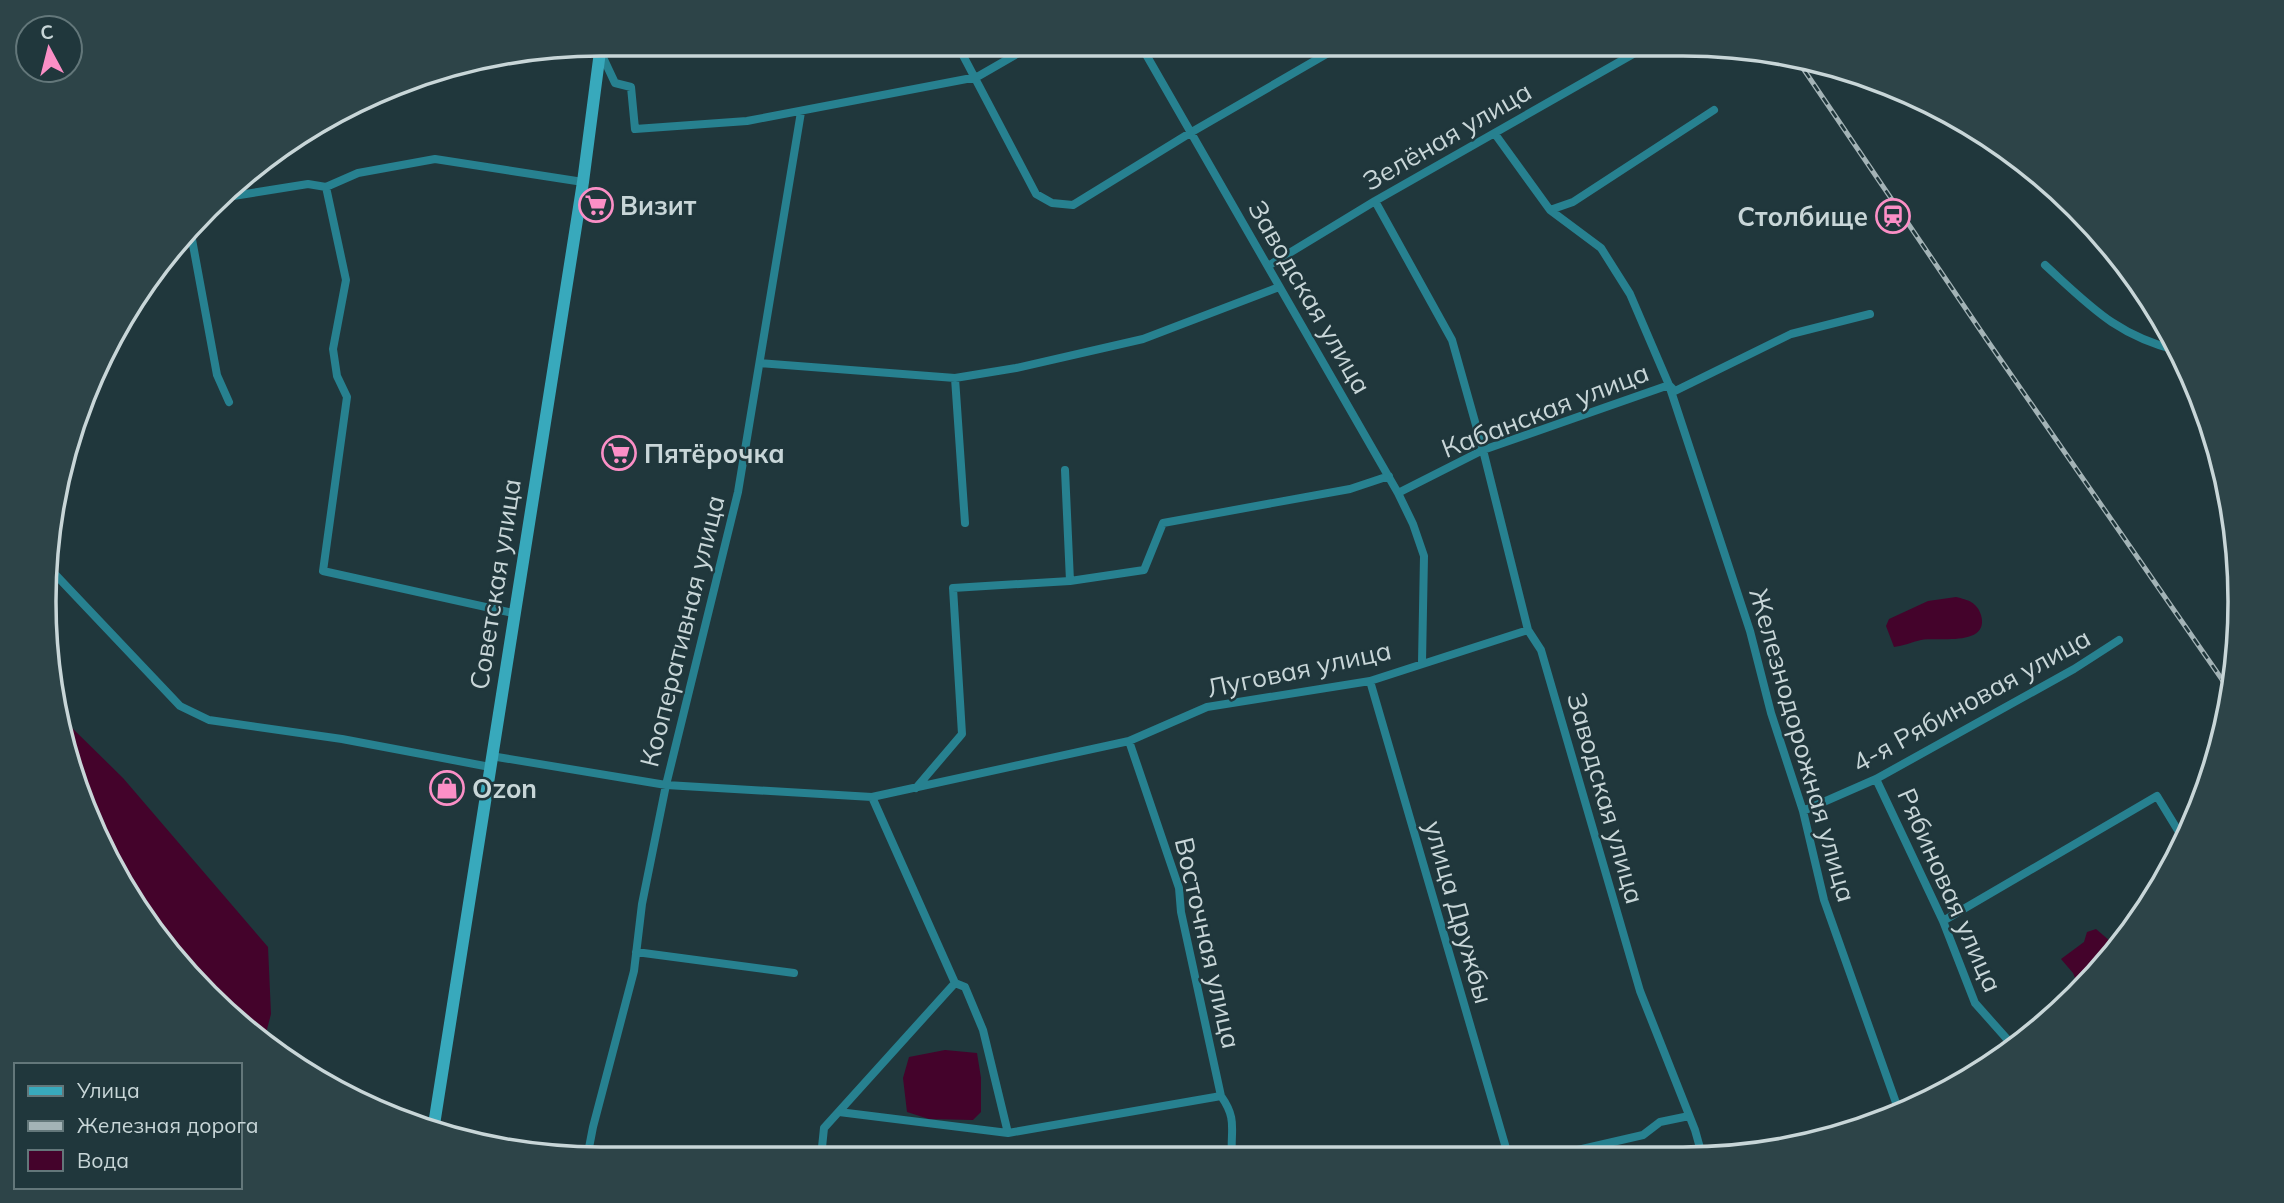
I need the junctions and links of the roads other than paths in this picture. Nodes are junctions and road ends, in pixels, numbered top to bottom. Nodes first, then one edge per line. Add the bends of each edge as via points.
1 (599, 56) edge
2 (603, 56) edge
3 (964, 56) edge
4 (1013, 56) edge
5 (1147, 56) edge
6 (1322, 56) edge
7 (1630, 56) edge
8 (977, 77) junction
9 (1714, 110) dead end
10 (801, 112) junction
11 (1190, 133) junction
12 (1495, 134) junction
13 (583, 183) junction
14 (326, 187) junction
15 (237, 195) edge
16 (1375, 201) junction
17 (1550, 210) junction
18 (192, 241) edge
19 (2045, 265) dead end
20 (1268, 266) junction
21 (1279, 287) junction
22 (1870, 314) dead end
23 (2165, 347) edge
24 (760, 363) junction
25 (955, 377) junction
26 (1669, 385) junction
27 (229, 402) dead end
28 (1483, 450) junction
29 (1065, 470) dead end
30 (1389, 476) junction
31 (1398, 493) junction
32 (965, 523) dead end
33 (57, 576) edge
34 (1070, 582) junction
35 (513, 613) junction
36 (1528, 630) junction
37 (2119, 640) dead end
38 (1422, 662) junction
39 (1370, 681) junction
40 (1129, 741) junction
41 (490, 762) junction
42 (1876, 779) junction
43 (666, 785) junction
44 (916, 788) junction
45 (872, 797) junction
46 (1803, 811) junction
47 (2178, 830) edge
48 (1942, 920) junction
49 (636, 952) junction
50 (794, 974) dead end
51 (955, 983) junction
52 (2007, 1039) edge
53 (1221, 1096) junction
54 (1896, 1103) edge
55 (839, 1112) junction
56 (1689, 1116) junction
57 (435, 1121) edge
58 (1008, 1133) junction
59 (589, 1147) edge
60 (822, 1147) edge
61 (1232, 1147) edge
62 (1506, 1147) edge
63 (1591, 1147) edge
64 (1699, 1147) edge

1 - 13 street, Советская улица
2 - 10 street via 615,83 631,87 635,129
3 - 8 street
4 - 8 street
5 - 11 street, Заводская улица
6 - 11 street
7 - 12 street, Зелёная улица
8 - 10 street
8 - 11 street via 1036,194 1052,203 1073,205
9 - 17 street via 1573,202
10 - 24 street, Кооперативная улица
11 - 20 street, Заводская улица
12 - 16 street, Зелёная улица
12 - 17 street, Кабанская улица
13 - 14 street via 435,159 358,173
13 - 35 street, Советская улица
14 - 15 street via 309,184
14 - 35 street via 346,280 333,349 337,376 347,397 323,572
16 - 20 street, Зелёная улица
16 - 28 street, Заводская улица via 1451,340
17 - 26 street, Кабанская улица via 1601,248 1630,294
18 - 27 street via 217,375
19 - 23 street via 2102,317 2137,338
20 - 21 street, Заводская улица
21 - 25 street via 1143,339
21 - 30 street, Заводская улица
22 - 26 street, Кабанская улица via 1791,334 1675,391
24 - 25 street
24 - 43 street, Кооперативная улица via 730,530
25 - 32 street
26 - 28 street, Кабанская улица
26 - 46 street, Железнодорожная улица
28 - 31 street, Кабанская улица
28 - 36 street, Заводская улица
29 - 34 street
30 - 31 street, Заводская улица
30 - 34 street via 1350,489 1163,523 1144,570
31 - 38 street, Заводская улица via 1424,556
33 - 41 street, Луговая улица via 180,706 209,720
34 - 44 street via 953,588 962,734
35 - 41 street, Советская улица
36 - 38 street, Луговая улица
36 - 56 street, Заводская улица via 1541,650 1640,991
37 - 42 street, 4-я Рябиновая улица
38 - 39 street, Луговая улица
39 - 40 street, Луговая улица via 1207,707
39 - 62 street, улица Дружбы
40 - 44 street, Луговая улица
40 - 53 street, Восточная улица via 1179,888
41 - 43 street, Луговая улица
41 - 57 street, Советская улица
42 - 46 street, 4-я Рябиновая улица
42 - 48 street, Рябиновая улица
43 - 45 street, Луговая улица
43 - 49 street, Кооперативная улица
44 - 45 street, Луговая улица
45 - 51 street
46 - 54 street, Железнодорожная улица via 1824,900
47 - 48 street via 2157,796
48 - 52 street, Рябиновая улица via 1975,1003
49 - 50 street
49 - 59 street, Кооперативная улица
51 - 55 street
51 - 58 street via 965,987 983,1030
53 - 58 street
53 - 61 street, Восточная улица via 1233,1121
55 - 58 street
55 - 60 street via 824,1128
56 - 63 street via 1660,1122 1643,1135
56 - 64 street, Заводская улица

